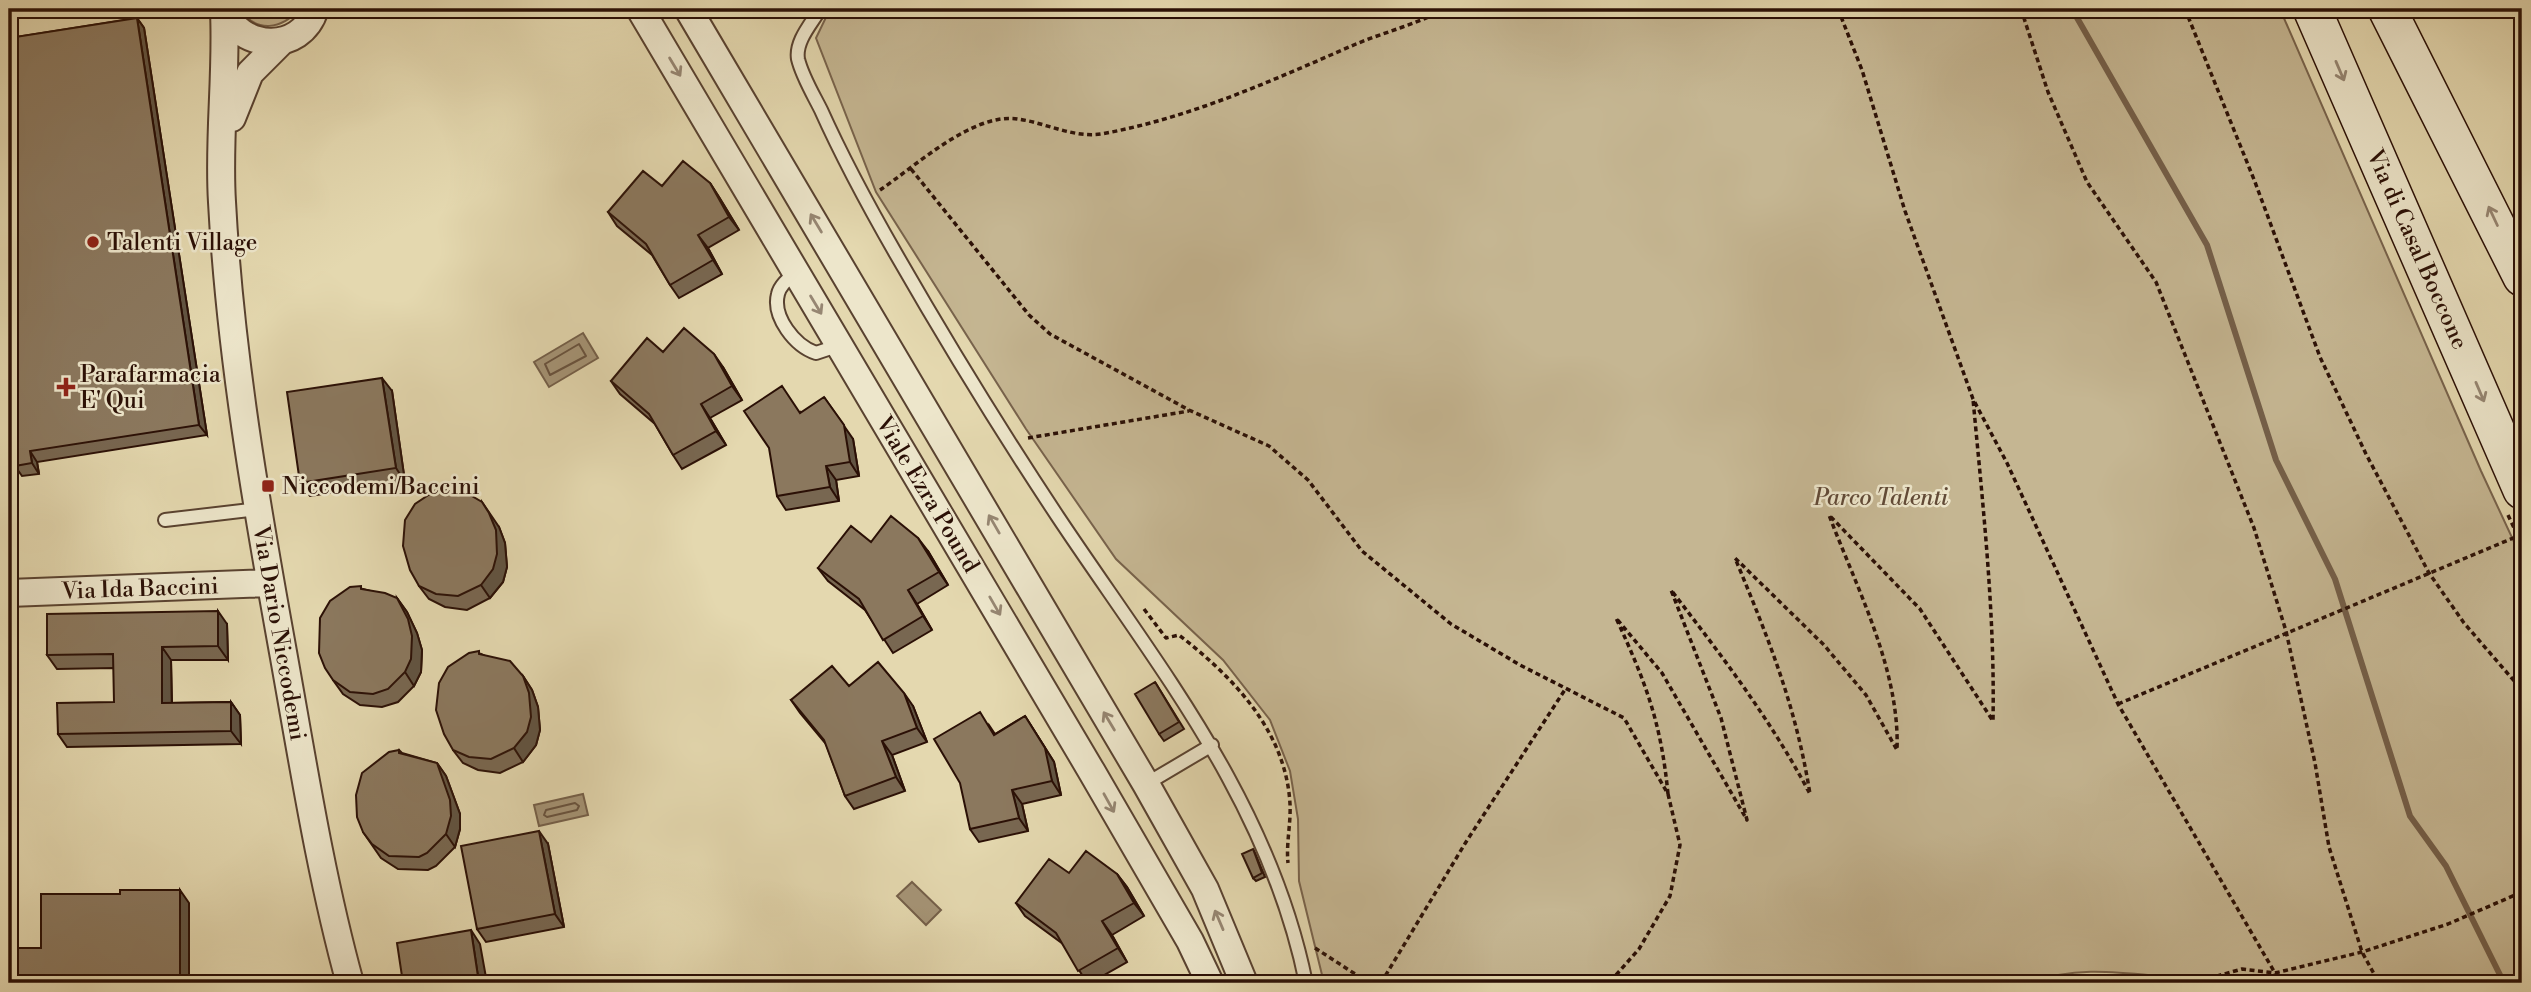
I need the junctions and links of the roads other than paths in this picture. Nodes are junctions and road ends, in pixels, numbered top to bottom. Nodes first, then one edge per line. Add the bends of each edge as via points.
1 (640, 9) edge
2 (688, 9) edge
3 (820, 9) edge
4 (2312, 9) edge
5 (2387, 9) edge
6 (224, 10) edge
7 (316, 10) edge
8 (282, 41) junction
9 (222, 154) junction
10 (776, 157) junction
11 (740, 177) junction
12 (796, 272) junction
13 (2522, 277) edge
14 (839, 345) junction
15 (970, 483) junction
16 (2522, 490) edge
17 (934, 503) junction
18 (258, 509) junction
19 (165, 520) dead end
20 (271, 583) junction
21 (9, 593) edge
22 (1212, 745) junction
23 (1146, 784) junction
24 (351, 983) edge
25 (1210, 983) edge
26 (1244, 983) edge
27 (1306, 983) edge

1 -> 11 street, Viale Ezra Pound
2 - 10 street, Viale Ezra Pound
3 - 22 lane via 797,56 851,173 1058,517
4 -> 16 street, Via di Casal Boccone
13 -> 5 street
6 - 8 street via 232,25 251,39
6 - 9 street, Via Dario Niccodemi
7 - 8 street, Via Dario Niccodemi via 296,34
8 - 9 street, Via Dario Niccodemi via 244,84
9 - 18 street, Via Dario Niccodemi via 233,342
10 - 11 street
15 -> 10 street, Viale Ezra Pound
11 - 12 street, Viale Ezra Pound
12 -> 14 street, Viale Ezra Pound
12 - 14 lane via 779,289 780,316 794,339 811,351
14 - 17 street, Viale Ezra Pound
15 - 17 street
23 -> 15 street, Viale Ezra Pound
17 -> 25 street, Viale Ezra Pound via 1179,920
18 - 19 lane
18 - 20 street, Via Dario Niccodemi
20 - 21 street, Via Ida Baccini
20 - 24 street, Via Dario Niccodemi via 324,882
22 - 23 lane
22 - 27 lane via 1269,857
26 -> 23 street, Viale Ezra Pound via 1205,889

